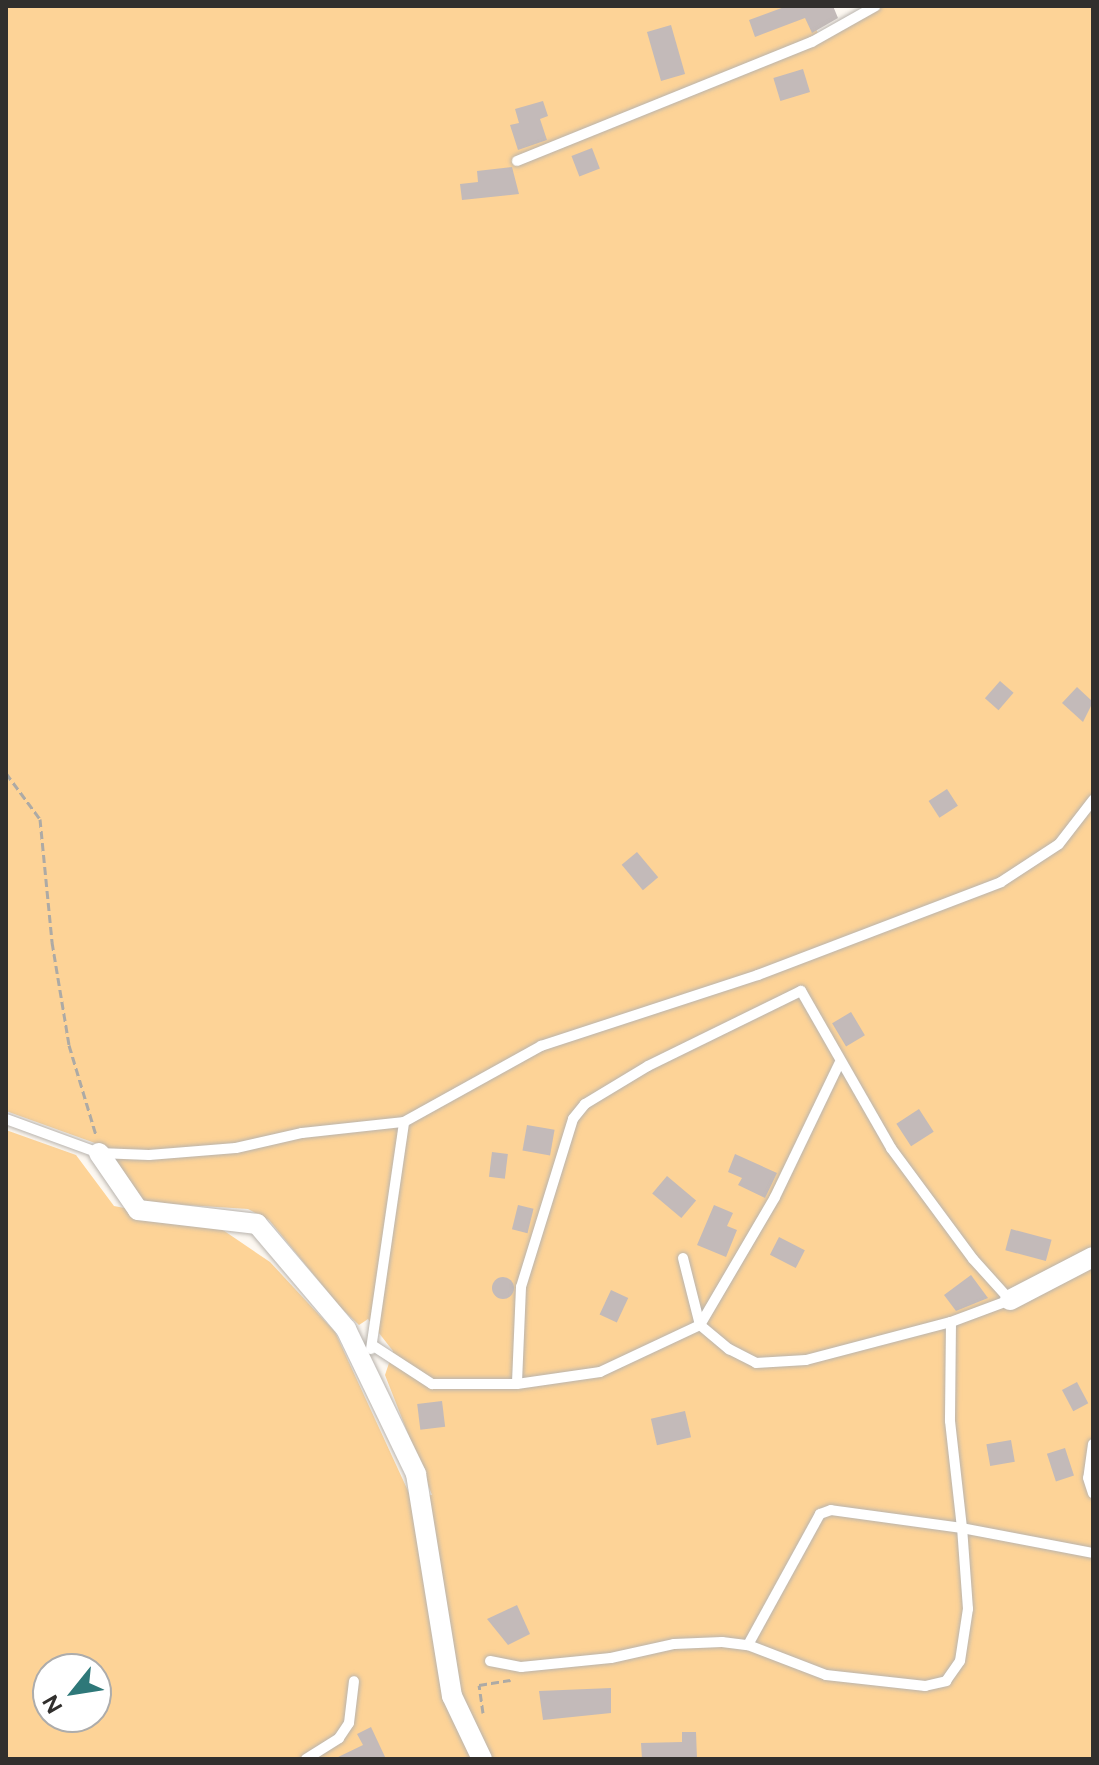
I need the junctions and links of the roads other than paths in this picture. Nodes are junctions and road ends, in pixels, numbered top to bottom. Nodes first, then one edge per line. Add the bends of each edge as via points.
1 (876, 6) edge
2 (517, 161) dead end
3 (1093, 800) edge
4 (839, 1064) junction
5 (6, 1119) edge
6 (404, 1122) junction
7 (102, 1153) junction
8 (1093, 1257) edge
9 (683, 1258) dead end
10 (1010, 1300) junction
11 (951, 1322) junction
12 (700, 1325) junction
13 (369, 1354) junction
14 (517, 1384) junction
15 (1093, 1444) edge
16 (1093, 1493) edge
17 (962, 1528) junction
18 (1093, 1553) edge
19 (748, 1645) junction
20 (490, 1661) dead end
21 (354, 1681) dead end
22 (306, 1759) edge
23 (482, 1759) edge

1 - 2 lane via 812,42
3 - 6 lane via 1059,844 1001,882 758,975 541,1046
4 - 10 lane via 891,1148
4 - 12 lane via 775,1197
4 - 14 lane via 801,991 648,1066 585,1104 564,1138 521,1287
5 - 7 lane
6 - 7 lane via 191,1153
6 - 13 lane
7 - 13 street via 138,1210 257,1224
8 - 10 street
9 - 12 lane
10 - 11 lane
11 - 12 lane via 806,1360 756,1363
11 - 17 lane via 950,1421
12 - 14 lane via 600,1372
13 - 14 lane via 432,1384
13 - 23 street via 416,1474 452,1696
15 - 16 lane via 1088,1478
17 - 18 lane
17 - 19 lane via 831,1510 820,1514
17 - 19 lane via 968,1609 960,1661 946,1681 925,1686 826,1675
19 - 20 lane via 674,1644 611,1658 521,1667
21 - 22 lane via 349,1723 339,1738

